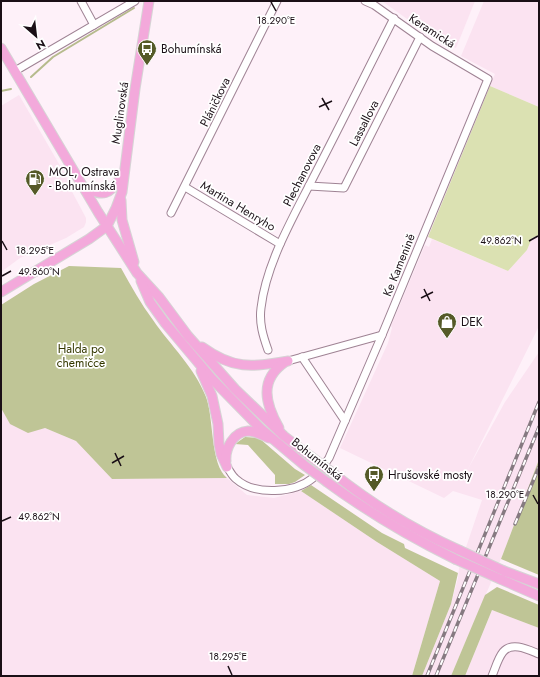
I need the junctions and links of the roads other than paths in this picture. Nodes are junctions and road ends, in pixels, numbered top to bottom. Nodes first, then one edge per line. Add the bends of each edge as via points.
1 (81, 1) edge
2 (135, 1) edge
3 (149, 1) edge
4 (277, 1) edge
5 (365, 1) edge
6 (394, 18) junction
7 (94, 25) junction
8 (420, 37) junction
9 (1, 48) edge
10 (15, 71) junction
11 (488, 79) joint
12 (123, 176) junction
13 (310, 186) junction
14 (185, 187) junction
15 (84, 188) junction
16 (121, 197) junction
17 (171, 213) dead end
18 (107, 226) junction
19 (280, 244) junction
20 (138, 273) junction
21 (1, 292) edge
22 (382, 335) junction
23 (188, 336) junction
24 (268, 350) dead end
25 (302, 357) junction
26 (196, 361) junction
27 (288, 361) junction
28 (345, 421) junction
29 (284, 436) junction
30 (282, 447) junction
31 (227, 467) junction
32 (502, 575) junction
33 (539, 584) edge
34 (539, 596) edge
35 (539, 654) edge
36 (492, 676) edge

1 - 7 street
2 - 7 street
3 - 12 main road, Muglinovská
4 - 14 street, Pláničkova
5 - 6 street, Keramická
6 - 8 street, Keramická
6 - 13 street, Plechanovova
7 - 10 street
8 - 11 street, Keramická
8 - 13 street, Lassallova via 344,188
9 - 10 main road, Bohumínská
10 - 15 main road, Bohumínská
11 - 22 street, Ke Kamenině
12 - 15 main road via 112,189 103,194
12 - 16 main road, Muglinovská
13 - 19 street, Plechanovova
14 - 17 street, Pláničkova
14 - 19 street, Martina Henryho
15 - 18 main road, Bohumínská
16 - 18 main road, Muglinovská
16 - 20 main road via 122,220
18 - 20 main road, Bohumínská
18 - 21 main road via 66,254
19 - 24 street, Plechanovova via 261,308 260,322
20 - 23 main road, Bohumínská
20 - 26 main road, Bohumínská via 150,302
22 - 25 street
22 - 28 street, Ke Kamenině
23 - 27 main road via 211,353 245,366
23 - 29 main road, Bohumínská via 235,389
25 - 27 street
25 - 28 street
26 - 30 main road, Bohumínská via 244,412
26 - 31 main road via 212,396 221,454
27 - 29 main road via 270,377 266,398
28 - 31 street, Ke Kamenině via 329,458 313,478 303,484 273,491 259,489 236,480
29 - 32 main road, Bohumínská, bridge via 354,490 393,516
30 - 31 main road via 254,432 244,432 232,441 227,450
30 - 32 main road, Bohumínská, bridge via 360,506 388,523 455,559
32 - 33 main road, Bohumínská
32 - 34 main road, Bohumínská
35 - 36 street via 524,648 508,648 503,652

